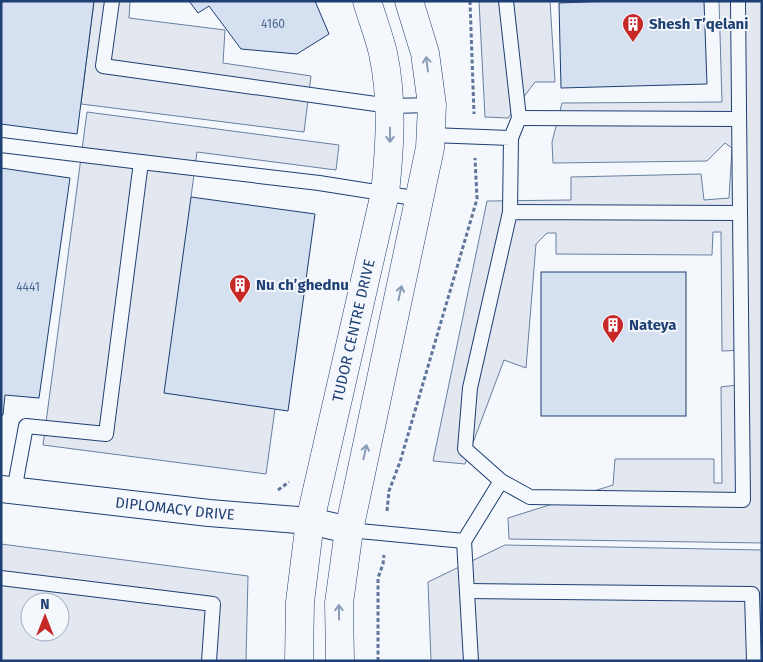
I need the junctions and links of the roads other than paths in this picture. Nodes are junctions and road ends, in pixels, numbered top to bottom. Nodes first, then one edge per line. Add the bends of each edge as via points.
1 (112, 1) edge
2 (367, 1) edge
3 (409, 1) edge
4 (506, 1) edge
5 (738, 1) edge
6 (432, 105) junction
7 (390, 106) junction
8 (519, 118) junction
9 (738, 119) junction
10 (431, 136) junction
11 (511, 138) junction
12 (1, 145) edge
13 (141, 162) junction
14 (385, 193) junction
15 (420, 199) junction
16 (510, 212) junction
17 (740, 214) junction
18 (501, 481) junction
19 (8, 490) edge
20 (310, 521) junction
21 (349, 530) junction
22 (464, 541) junction
23 (1, 578) edge
24 (468, 591) junction
25 (209, 661) edge
26 (299, 661) edge
27 (340, 661) edge
28 (471, 661) edge
29 (754, 661) edge

1 - 7 lane via 103,66
2 - 7 street, TUDOR CENTRE DRIVE via 383,54
6 -> 3 street via 425,53
4 - 8 lane
5 - 9 lane
6 - 7 lane
6 - 10 street
7 -> 14 street, TUDOR CENTRE DRIVE
8 - 9 lane
8 - 11 lane
9 - 17 lane
10 - 11 lane
10 - 15 street
11 - 16 lane
12 - 13 lane
13 - 14 lane
13 - 19 lane via 106,434 26,426
14 - 15 lane
14 - 20 street, TUDOR CENTRE DRIVE
21 -> 15 street
16 - 17 lane
16 - 18 lane via 470,388 465,449
17 - 18 lane via 743,500 530,497
18 - 22 lane
19 - 20 street, DIPLOMACY DRIVE
20 - 21 street, DIPLOMACY DRIVE
20 - 26 street, TUDOR CENTRE DRIVE via 300,602
21 - 22 lane
27 -> 21 street via 339,603
22 - 24 lane
23 - 25 lane via 213,604
24 - 28 lane
24 - 29 lane via 752,594

